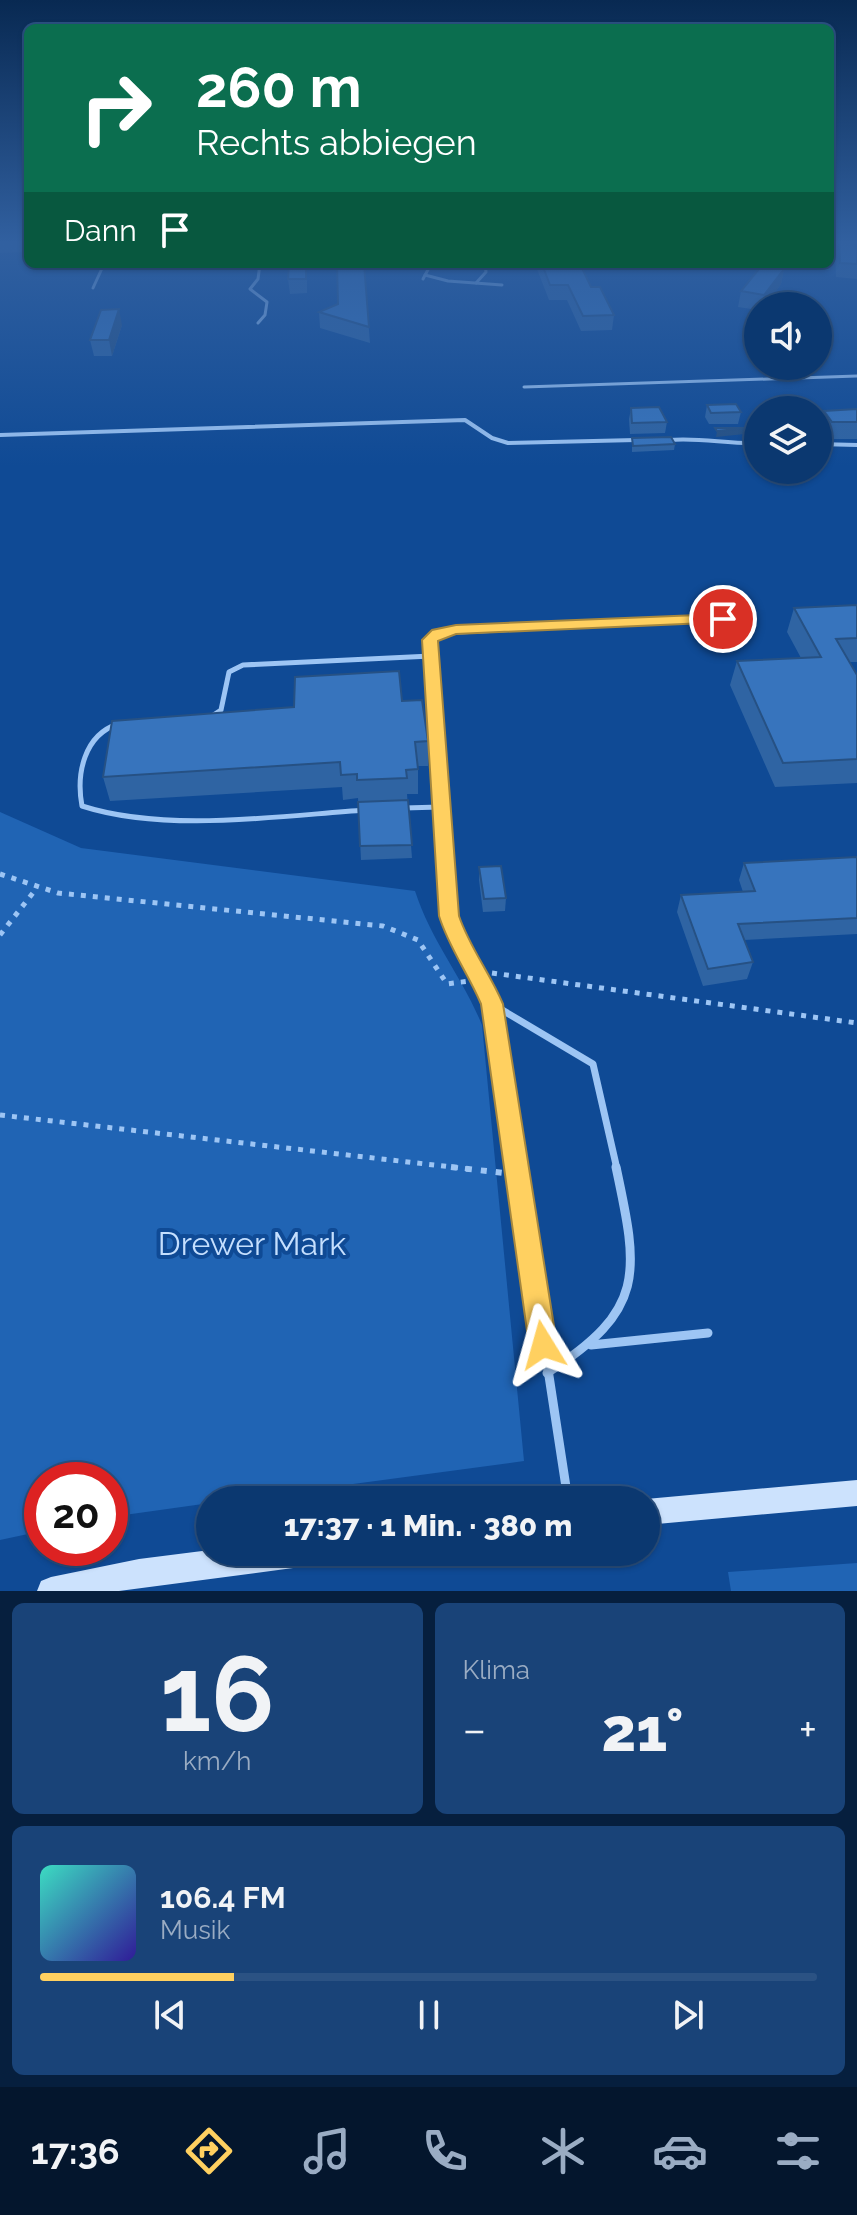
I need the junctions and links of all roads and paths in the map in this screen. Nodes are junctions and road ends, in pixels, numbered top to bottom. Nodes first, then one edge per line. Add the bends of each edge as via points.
1 (263, 317) edge
2 (258, 323) dead end
3 (857, 376) edge
4 (524, 387) dead end
5 (710, 429) dead end
6 (734, 429) edge
7 (744, 429) edge
8 (0, 435) edge
9 (704, 437) junction
10 (644, 440) edge
11 (660, 440) edge
12 (744, 443) edge
13 (832, 444) edge
14 (857, 445) edge
15 (748, 618) dead end
16 (431, 656) junction
17 (201, 719) edge
18 (127, 724) edge
19 (440, 807) junction
20 (393, 809) edge
21 (377, 810) edge
22 (0, 874) edge
23 (36, 889) junction
24 (0, 935) edge
25 (481, 978) junction
26 (492, 1004) junction
27 (857, 1023) edge
28 (0, 1115) edge
29 (518, 1174) junction
30 (708, 1333) dead end
31 (591, 1345) junction
32 (547, 1373) junction
33 (566, 1486) edge
34 (857, 1493) edge
35 (660, 1511) edge
36 (196, 1566) edge
37 (51, 1591) edge

1 - 2 lane
3 - 4 lane
5 - 9 lane
6 - 7 lane
8 - 10 lane via 465,420 508,443
9 - 11 lane
9 - 12 lane via 718,444
13 - 14 lane
15 - 16 lane via 456,630 433,636
16 - 17 lane via 243,665 229,672 221,710
16 - 19 lane
18 - 21 lane via 112,725 92,737 78,794 82,806 91,811 191,817
19 - 20 lane
19 - 25 lane via 449,916 458,944
22 - 23 path
23 - 24 path
23 - 25 path via 383,926 418,940 447,984
25 - 26 lane
25 - 27 path via 510,973
26 - 29 lane
26 - 31 lane via 593,1064 631,1252 630,1287
28 - 29 path
29 - 32 lane
30 - 31 lane
31 - 32 lane
32 - 33 lane
34 - 35 main road
36 - 37 main road

